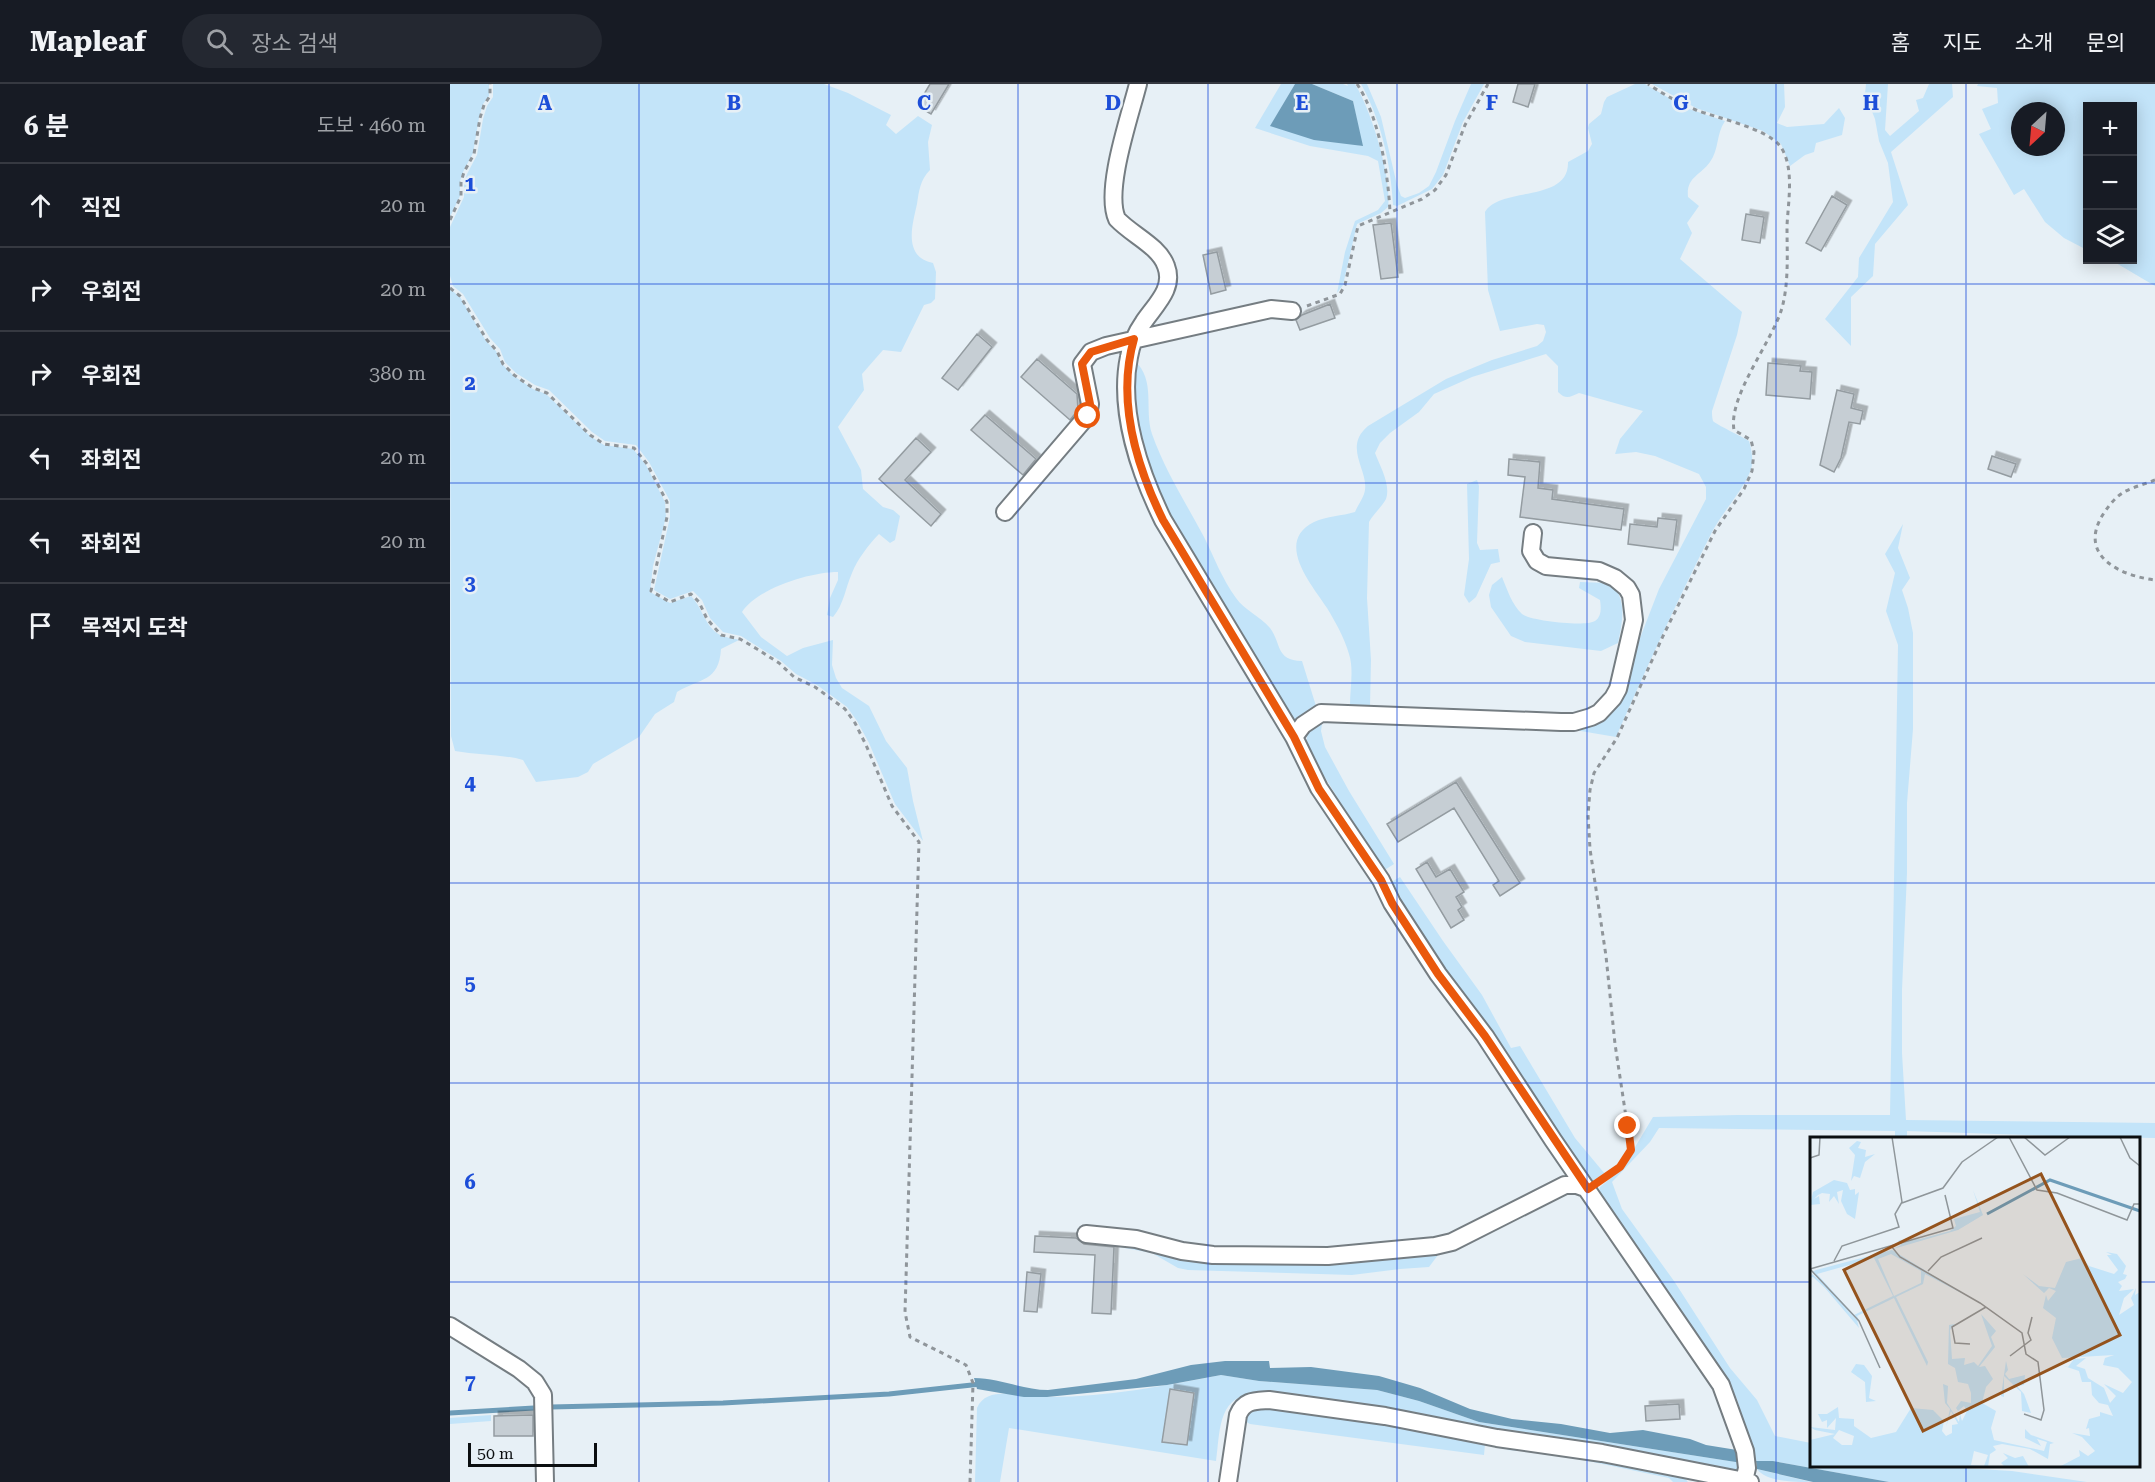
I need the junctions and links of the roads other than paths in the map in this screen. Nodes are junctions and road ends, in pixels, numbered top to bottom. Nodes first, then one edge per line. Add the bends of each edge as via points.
1 (1138, 84) edge
2 (1292, 311) road end
3 (1134, 339) junction
4 (1005, 512) dead end
5 (1533, 534) dead end
6 (1294, 737) junction
7 (1588, 1189) junction
8 (1086, 1234) dead end
9 (450, 1326) edge
10 (1746, 1470) edge
11 (1701, 1478) edge
12 (545, 1482) edge
13 (1228, 1482) edge

1 - 3 street via 1115,176 1114,211 1125,227 1160,256 1166,266 1168,286
2 - 3 street via 1271,309
3 - 4 street via 1091,352 1082,364 1090,404 1088,416
3 - 6 street via 1129,358 1128,405 1131,432 1148,489
5 - 6 street via 1531,551 1537,561 1546,566 1599,571 1615,578 1631,596 1634,620 1618,689 1599,713 1561,723 1321,713
6 - 7 street via 1319,789 1438,974 1485,1036
7 - 8 street via 1565,1185 1452,1242 1328,1256 1213,1255 1136,1239
7 - 10 street via 1721,1385
9 - 12 street via 519,1369 543,1395
10 - 11 street
11 - 13 street via 1602,1453 1269,1400 1242,1406

